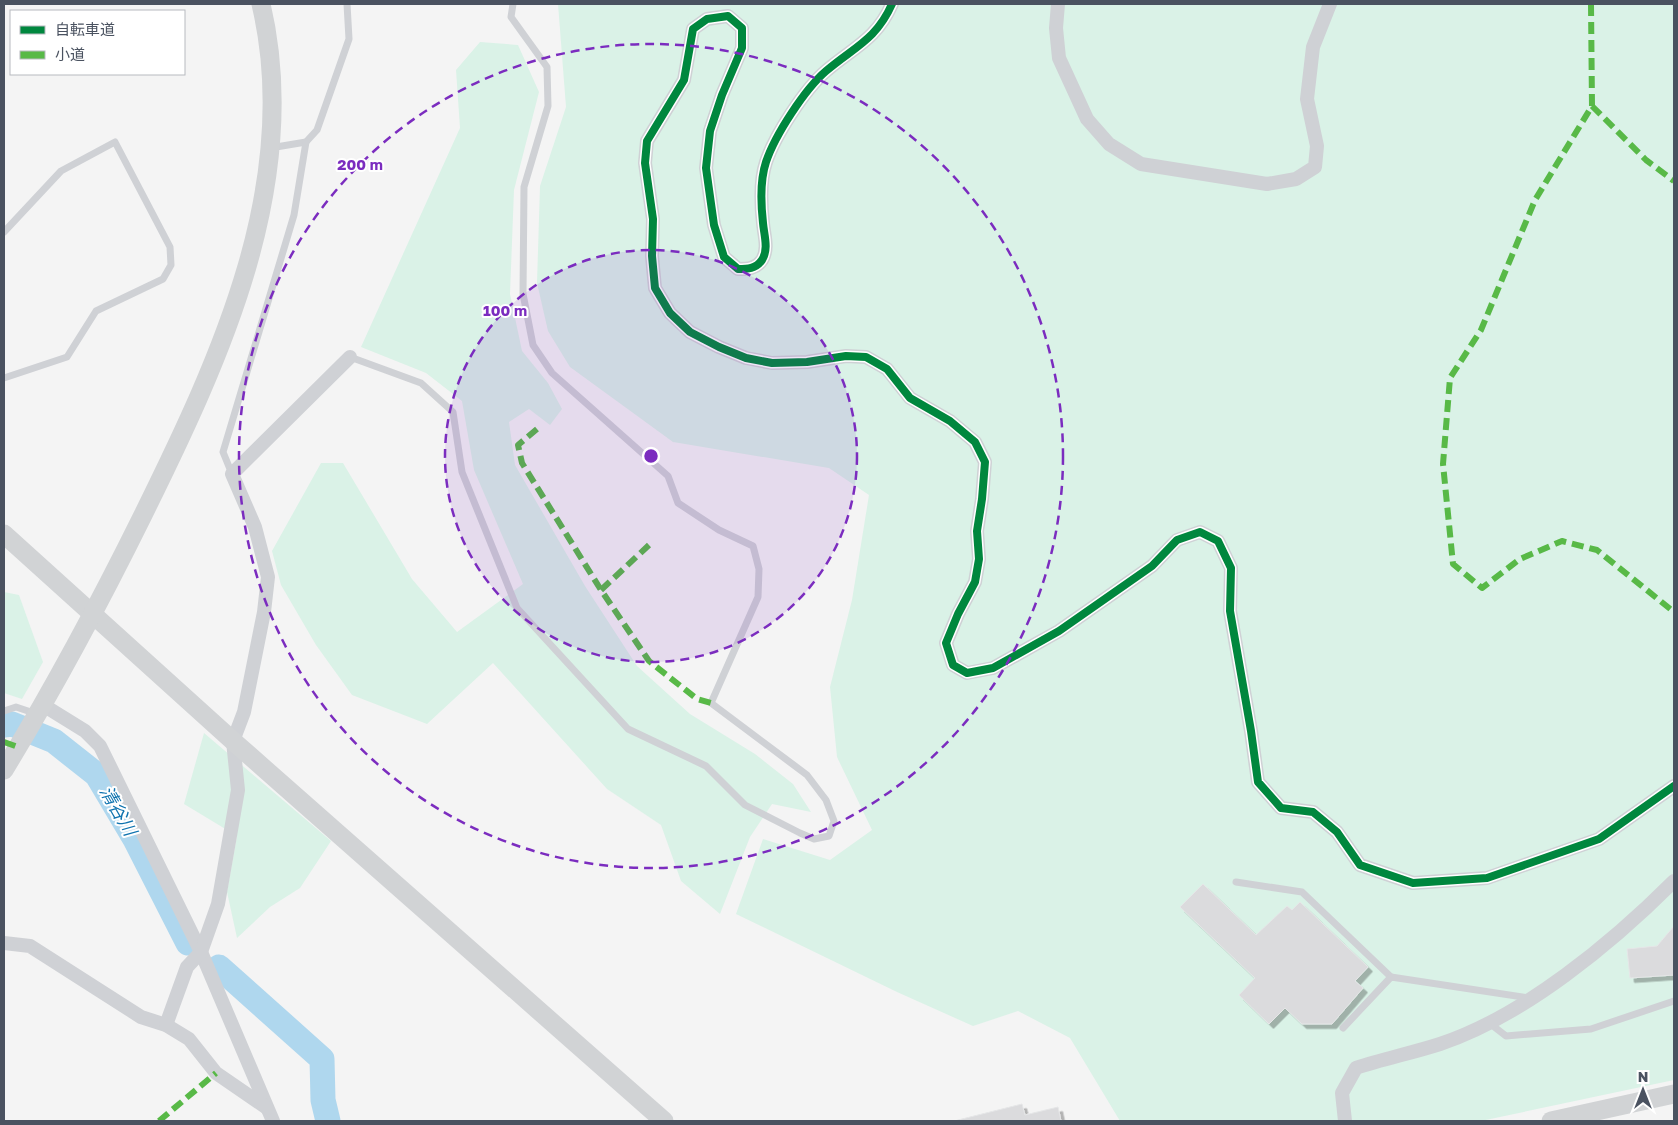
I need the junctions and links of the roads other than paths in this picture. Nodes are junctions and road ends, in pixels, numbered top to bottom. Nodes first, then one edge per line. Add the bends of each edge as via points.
1 (261, 4) edge
2 (347, 4) edge
3 (513, 4) edge
4 (892, 4) edge
5 (1058, 4) edge
6 (1330, 4) edge
7 (306, 142) junction
8 (270, 148) junction
9 (4, 232) edge
10 (350, 357) joint
11 (4, 378) edge
12 (232, 474) junction
13 (4, 534) edge
14 (93, 614) junction
15 (41, 710) junction
16 (4, 711) edge
17 (233, 741) junction
18 (4, 770) edge
19 (1674, 786) edge
20 (1674, 881) edge
21 (1236, 882) dead end
22 (4, 943) edge
23 (200, 952) junction
24 (1391, 977) junction
25 (1532, 998) junction
26 (1674, 1002) edge
27 (1488, 1022) junction
28 (166, 1025) junction
29 (1342, 1028) dead end
30 (1674, 1094) edge
31 (267, 1108) junction
32 (273, 1121) edge
33 (664, 1121) edge
34 (1345, 1121) edge
35 (1551, 1121) edge

1 - 8 street via 273,113
2 - 7 lane via 349,39 318,130
3 - 10 lane via 510,17 547,67 548,106 524,187 523,294 533,345 552,373 668,476 678,503 719,530 753,546 759,569 758,597 711,703 808,775 826,800 834,821 829,836 814,838 800,834 745,805 706,766 628,729 516,608 462,472 453,412 421,383
4 - 19 street via 885,20 862,45 808,88 766,163 762,192 766,245 762,260 752,268 738,269 724,257 714,225 706,168 710,131 742,48 742,28 728,16 707,19 693,29 684,80 648,141 645,163 653,220 652,256 655,288 670,313 690,332 746,358 772,363 866,357 887,369 910,398 950,421 975,442 985,462 977,531 979,559 976,582 946,643 953,665 967,673 993,668 1059,631 1152,566 1177,540 1200,532 1218,541 1231,568 1230,611 1258,782 1281,808 1313,812 1337,832 1360,866 1413,883 1487,878 1599,839
5 - 6 street via 1059,58 1087,119 1109,144 1141,164 1267,184 1296,179 1315,167 1317,146 1307,99 1313,47
7 - 8 lane
7 - 12 lane via 294,215 223,452
8 - 14 street via 266,190 250,256 215,355 192,415
9 - 11 lane via 60,171 115,142 170,247 171,265 164,279 96,311 67,357
10 - 12 street
12 - 17 street via 255,527 268,577 244,712
13 - 14 street
14 - 15 street
14 - 17 street
15 - 16 lane via 16,707
15 - 18 street
15 - 23 street via 84,731 100,746
17 - 23 street via 238,790 218,904
17 - 33 street
20 - 25 street via 1631,924
21 - 24 lane via 1302,892
22 - 28 street via 30,946 141,1017
23 - 28 street via 186,967
23 - 31 street
24 - 25 lane
24 - 29 lane
25 - 27 street
26 - 27 lane via 1591,1029 1506,1036
27 - 34 street via 1440,1044 1356,1068 1342,1093
28 - 31 street via 189,1039 216,1073
30 - 35 street
31 - 32 street

